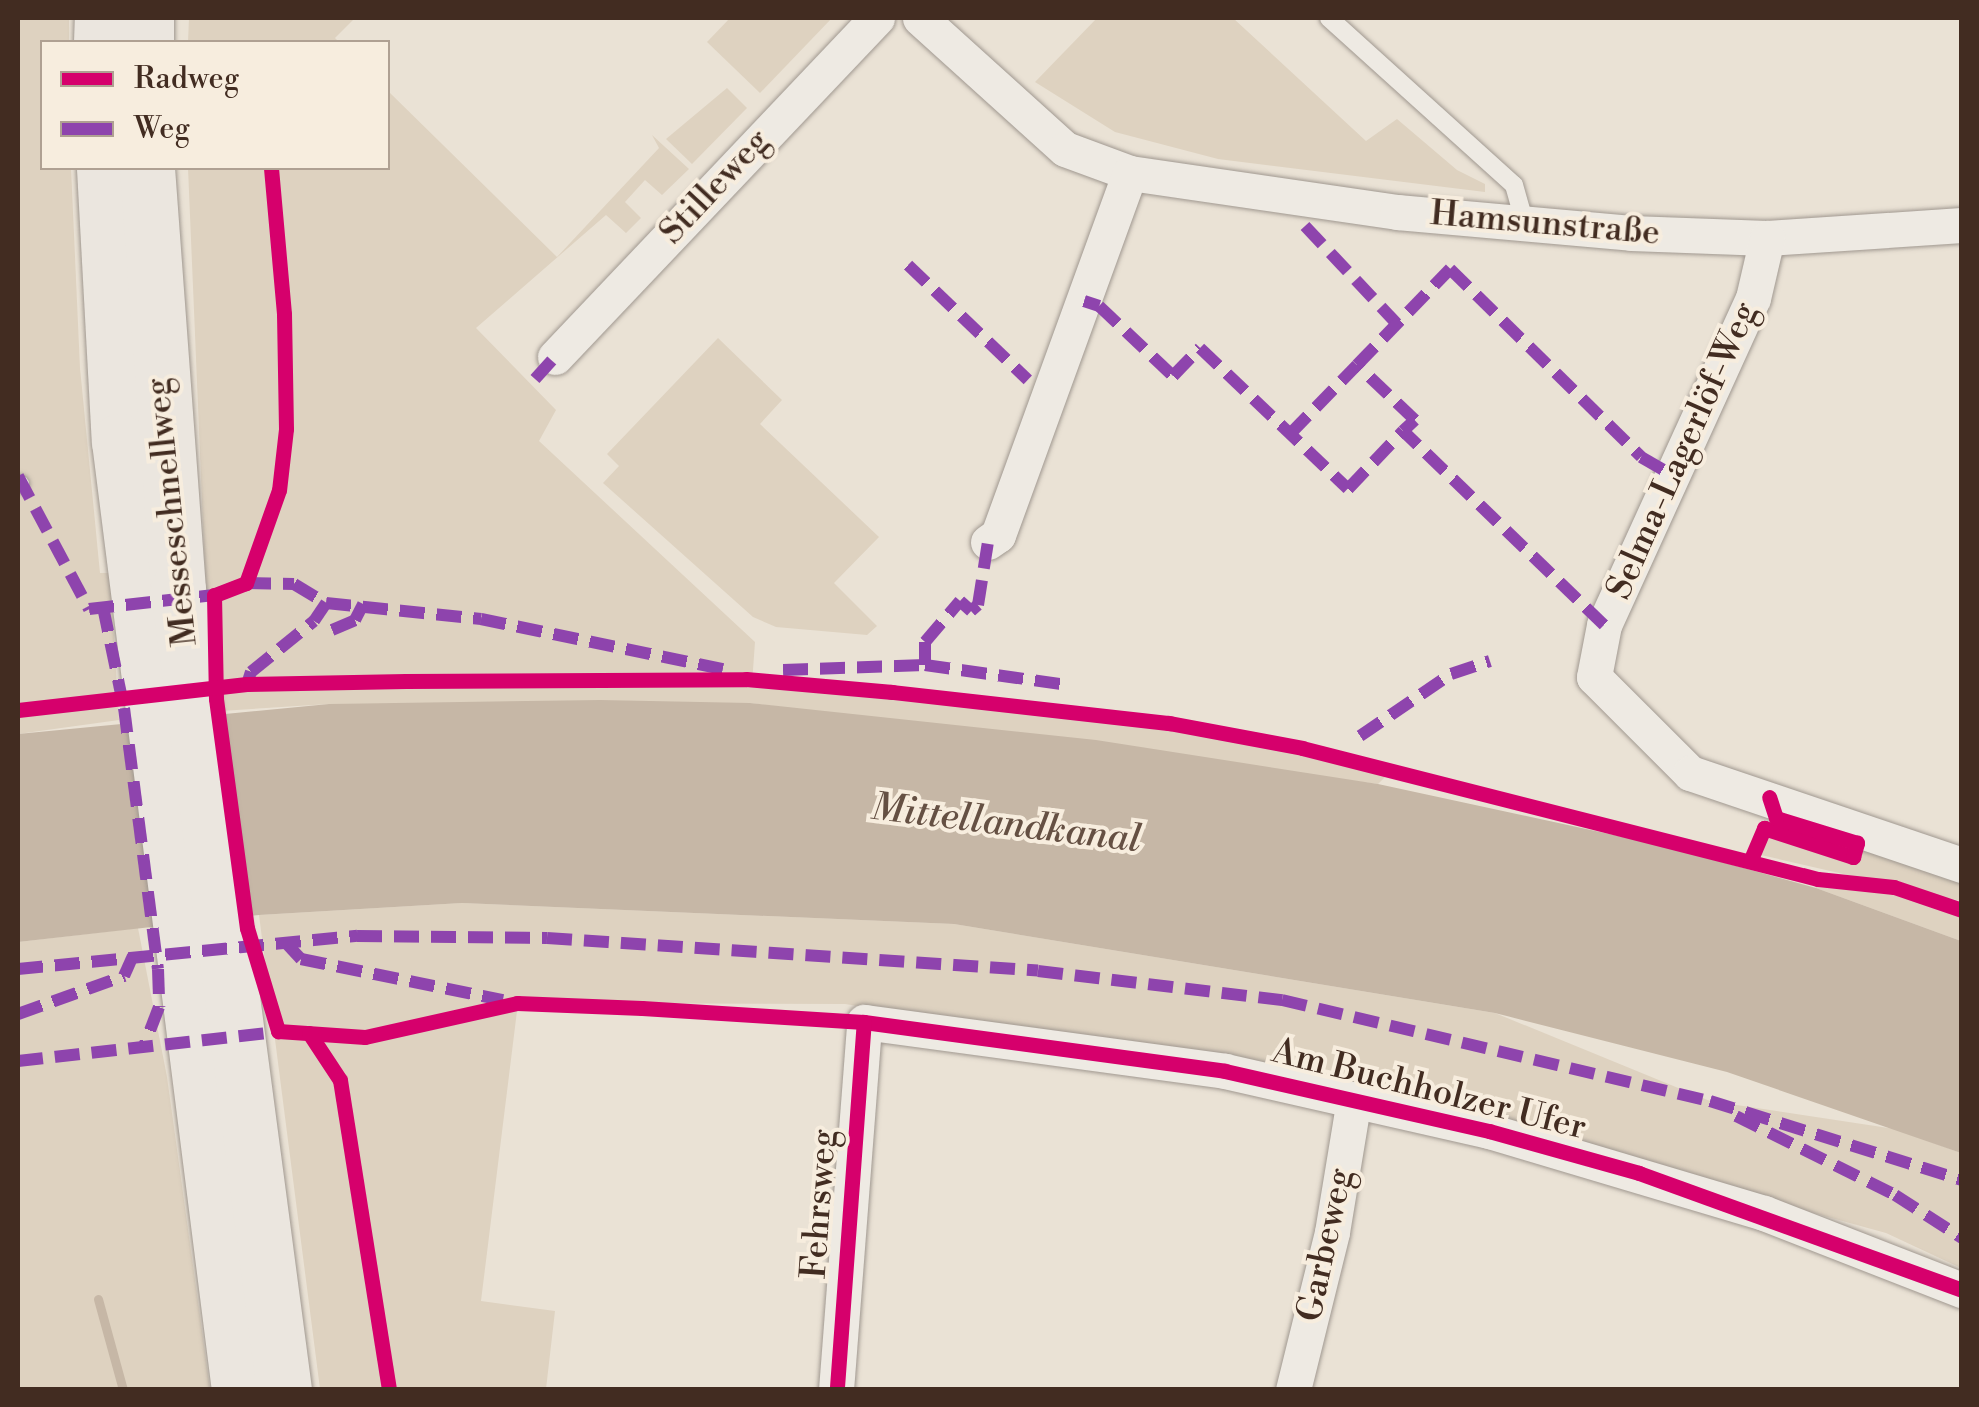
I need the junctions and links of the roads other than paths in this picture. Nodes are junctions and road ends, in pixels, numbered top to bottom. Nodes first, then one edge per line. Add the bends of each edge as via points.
1 (877, 18) edge
2 (920, 18) edge
3 (1329, 18) edge
4 (104, 170) edge
5 (147, 170) edge
6 (1130, 174) junction
7 (1962, 224) edge
8 (1526, 225) junction
9 (1767, 238) junction
10 (555, 358) dead end
11 (988, 542) dead end
12 (158, 591) junction
13 (1962, 865) edge
14 (864, 1022) joint
15 (218, 1048) junction
16 (1354, 1099) junction
17 (1962, 1290) edge
18 (841, 1389) edge
19 (239, 1390) edge
20 (284, 1390) edge
21 (1293, 1390) edge

1 - 10 street, Stilleweg
2 - 6 street, Hamsunstraße via 1065,149
3 - 8 lane via 1514,185
4 - 12 highway, Messeschnellweg via 114,367
5 - 12 highway, Messeschnellweg
6 - 8 street, Hamsunstraße
6 - 11 street via 998,534
7 - 9 street, Hamsunstraße
8 - 9 street, Hamsunstraße
9 - 13 street, Selma-Lagerlöf-Weg via 1754,298 1604,624 1593,662 1599,686 1682,769
12 - 15 highway, Messeschnellweg
14 - 16 street, Am Buchholzer Ufer via 1224,1072
14 - 18 street, Fehrsweg
15 - 19 highway, Messeschnellweg
15 - 20 highway, Messeschnellweg
16 - 17 street, Am Buchholzer Ufer via 1657,1179
16 - 21 street, Garbeweg via 1332,1232

